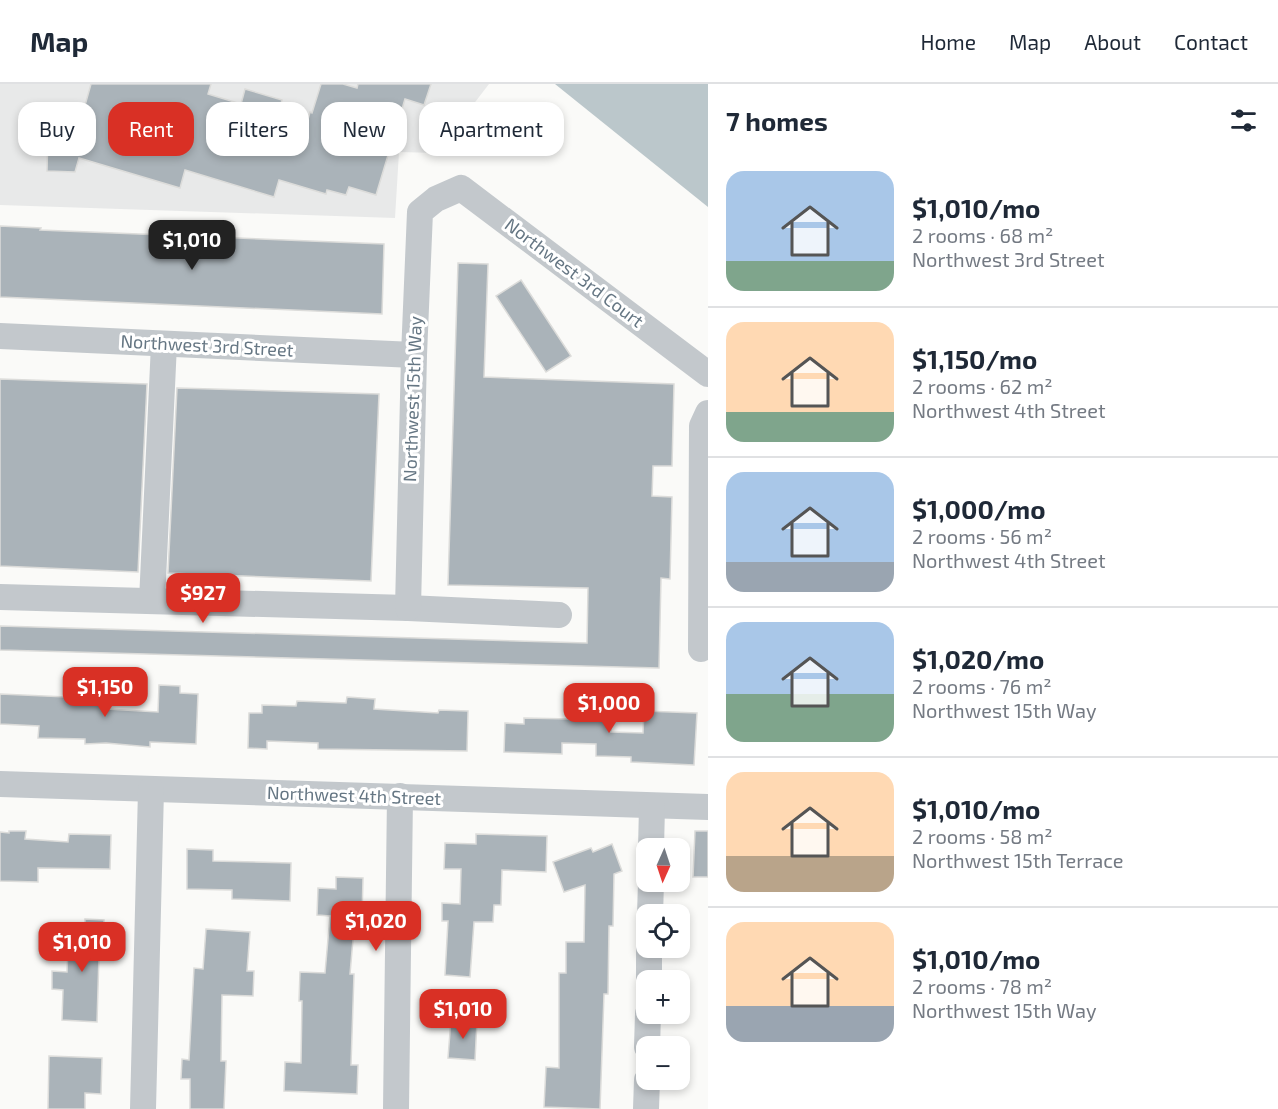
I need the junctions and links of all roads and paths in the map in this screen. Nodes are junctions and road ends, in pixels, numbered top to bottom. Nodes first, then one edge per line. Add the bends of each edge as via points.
1 (436, 199) joint
2 (0, 336) edge
3 (164, 344) junction
4 (414, 355) junction
5 (708, 374) edge
6 (708, 414) edge
7 (0, 597) edge
8 (153, 601) junction
9 (408, 608) junction
10 (559, 615) dead end
11 (701, 649) dead end
12 (0, 784) edge
13 (151, 790) junction
14 (400, 796) junction
15 (652, 806) junction
16 (708, 807) edge
17 (651, 838) edge
18 (647, 1090) edge
19 (143, 1109) edge
20 (396, 1109) edge
21 (646, 1109) edge

1 - 4 street, Northwest 15th Way via 420,212
1 - 5 street, Northwest 3rd Court via 461,188
2 - 3 street, Northwest 3rd Street
3 - 4 street, Northwest 3rd Street
3 - 8 street
4 - 9 street, Northwest 15th Way
6 - 11 street via 702,426
7 - 8 street
8 - 9 street
9 - 10 street
12 - 13 street, Northwest 4th Street
13 - 14 street, Northwest 4th Street
13 - 19 street
14 - 15 street, Northwest 4th Street
14 - 20 street
15 - 16 street, Northwest 4th Street
15 - 17 street
18 - 21 street

